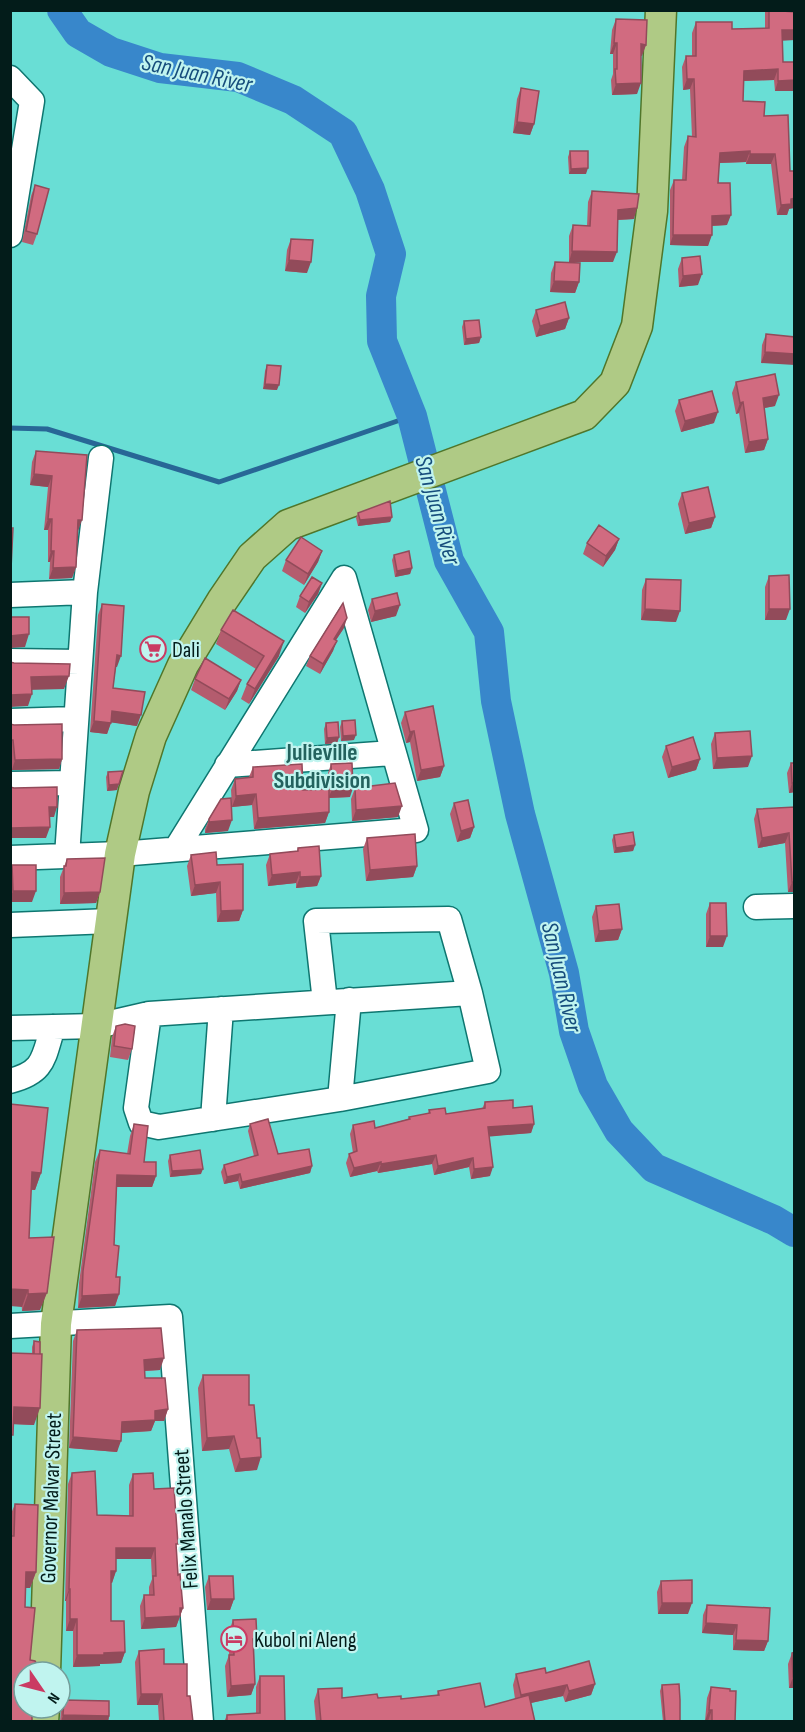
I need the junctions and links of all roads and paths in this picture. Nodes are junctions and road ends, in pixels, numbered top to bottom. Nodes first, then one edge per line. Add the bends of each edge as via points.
1 (661, 10) edge
2 (10, 78) edge
3 (13, 205) edge
4 (10, 235) edge
5 (100, 458) dead end
6 (85, 592) junction
7 (10, 595) edge
8 (10, 661) edge
9 (80, 662) junction
10 (75, 719) junction
11 (10, 721) edge
12 (392, 753) junction
13 (227, 765) junction
14 (71, 783) junction
15 (10, 784) edge
16 (176, 849) junction
17 (120, 854) junction
18 (67, 856) junction
19 (10, 858) edge
20 (795, 906) edge
21 (756, 907) dead end
22 (110, 921) junction
23 (10, 925) edge
24 (470, 993) junction
25 (349, 1000) junction
26 (325, 1002) junction
27 (221, 1009) junction
28 (149, 1014) junction
29 (97, 1026) junction
30 (53, 1027) junction
31 (10, 1028) edge
32 (10, 1081) edge
33 (340, 1099) junction
34 (213, 1119) junction
35 (56, 1324) junction
36 (10, 1326) edge
37 (45, 1660) edge
38 (201, 1722) edge

1 - 17 main road, Governor Malvar Street via 652,211 637,326 615,383 585,415 288,525 252,557 183,665 151,736
2 - 3 street via 32,101
3 - 4 street
5 - 6 street
6 - 7 street
6 - 9 street
8 - 9 street
9 - 10 street
10 - 11 street
10 - 14 street
12 - 13 street
12 - 13 street via 344,578
12 - 16 street via 416,830
13 - 16 street
14 - 15 street
14 - 18 street
16 - 17 street
17 - 18 street
17 - 22 main road, Governor Malvar Street
18 - 19 street
20 - 21 street
22 - 23 street
22 - 29 main road, Governor Malvar Street
24 - 25 street
24 - 26 street via 449,919 316,921
24 - 33 street via 488,1071
25 - 26 street
25 - 33 street
26 - 27 street
27 - 28 street
27 - 34 street
28 - 29 street
28 - 34 street via 136,1108 141,1123 159,1127
29 - 30 street
29 - 35 main road, Governor Malvar Street
30 - 31 street
30 - 32 street via 41,1064 28,1076
33 - 34 street
35 - 36 street
35 - 37 main road, Governor Malvar Street
35 - 38 street, Felix Manalo Street via 170,1317

